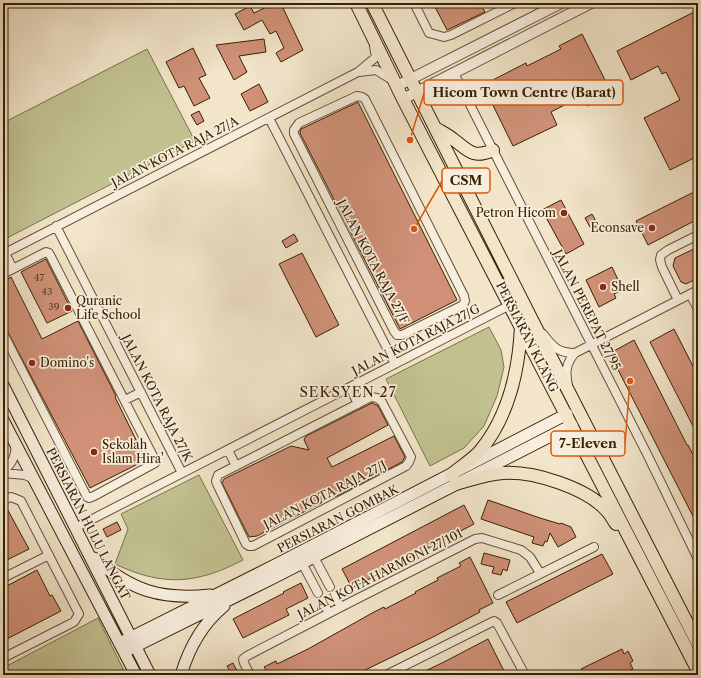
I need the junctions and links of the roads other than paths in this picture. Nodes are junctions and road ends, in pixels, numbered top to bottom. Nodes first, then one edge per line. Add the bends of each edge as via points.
1 (356, 3) edge
2 (372, 3) edge
3 (414, 3) edge
4 (515, 3) edge
5 (560, 3) edge
6 (591, 3) edge
7 (370, 31) junction
8 (358, 72) junction
9 (454, 73) junction
10 (411, 79) junction
11 (396, 84) junction
12 (417, 91) junction
13 (403, 99) junction
14 (269, 118) junction
15 (436, 128) junction
16 (493, 150) junction
17 (322, 190) junction
18 (309, 197) junction
19 (56, 226) junction
20 (698, 235) edge
21 (4, 253) edge
22 (13, 270) junction
23 (3, 274) edge
24 (367, 277) junction
25 (354, 284) junction
26 (694, 292) edge
27 (678, 300) junction
28 (96, 305) junction
29 (510, 305) junction
30 (698, 309) edge
31 (80, 313) junction
32 (531, 318) junction
33 (521, 325) junction
34 (3, 334) edge
35 (591, 344) junction
36 (575, 353) junction
37 (395, 364) junction
38 (3, 385) edge
39 (350, 387) junction
40 (141, 392) junction
41 (570, 394) junction
42 (125, 400) junction
43 (358, 404) junction
44 (566, 414) junction
45 (3, 420) edge
46 (572, 425) junction
47 (13, 440) junction
48 (228, 450) junction
49 (236, 466) junction
50 (3, 473) edge
51 (182, 473) junction
52 (34, 479) junction
53 (453, 479) junction
54 (3, 500) edge
55 (75, 528) junction
56 (594, 547) dead end
57 (638, 552) junction
58 (89, 554) junction
59 (49, 555) junction
60 (697, 555) edge
61 (314, 557) junction
62 (302, 563) junction
63 (540, 573) junction
64 (3, 578) edge
65 (330, 587) dead end
66 (318, 593) dead end
67 (216, 594) junction
68 (498, 594) dead end
69 (334, 595) dead end
70 (236, 596) junction
71 (322, 601) dead end
72 (341, 607) junction
73 (329, 613) junction
74 (133, 642) junction
75 (698, 644) edge
76 (122, 647) junction
77 (3, 658) edge
78 (698, 671) edge
79 (136, 675) edge
80 (150, 675) edge
81 (181, 675) edge
82 (250, 675) edge
83 (386, 675) edge
84 (525, 675) edge

1 - 7 main road, PERSIARAN KLANG
2 - 10 main road, PERSIARAN KLANG
3 - 4 street via 429,33 444,37
5 - 10 street
6 - 9 street
7 - 8 street, JALAN KOTA RAJA 27/A via 376,58
7 - 11 main road, PERSIARAN KLANG
8 - 11 street, JALAN KOTA RAJA 27/A via 376,70
8 - 14 street, JALAN KOTA RAJA 27/A
9 - 12 street
9 - 16 street, JALAN PEREPAT 27/95
10 - 11 street
10 - 12 main road, PERSIARAN KLANG
11 - 13 main road, PERSIARAN KLANG
12 - 13 street
12 - 15 main road, PERSIARAN KLANG
13 - 29 main road, PERSIARAN KLANG
14 - 18 street
14 - 19 street, JALAN KOTA RAJA 27/A
15 - 16 main road via 467,151 484,154
15 - 32 main road, PERSIARAN KLANG
16 - 35 street, JALAN PEREPAT 27/95
17 - 18 street
17 - 24 street, JALAN KOTA RAJA 27/F
17 - 24 street, JALAN KOTA RAJA 27/F via 294,130 299,123 357,96 362,97 465,301 463,305 407,333 397,335
18 - 25 street
19 - 21 street, JALAN KOTA RAJA 27/A
19 - 28 street, JALAN KOTA RAJA 27/K
20 - 27 street via 661,255 662,267
21 - 22 street
22 - 23 street
22 - 31 street via 48,252
24 - 25 street
25 - 37 street
26 - 27 street
26 - 30 street
27 - 35 street
28 - 31 street
28 - 40 street, JALAN KOTA RAJA 27/K
29 - 33 main road, PERSIARAN KLANG
29 - 37 street, JALAN KOTA RAJA 27/G
31 - 42 street
32 - 36 street via 553,346 561,352
32 - 41 main road, PERSIARAN KLANG
33 - 44 main road, PERSIARAN KLANG
33 - 53 main road via 514,377 502,416 485,444
34 - 42 street via 86,497 94,496 156,462
35 - 36 street
35 - 60 street, JALAN PEREPAT 27/95
36 - 41 street via 566,368
37 - 39 street, JALAN KOTA RAJA 27/G
38 - 55 main road, PERSIARAN HULU LANGAT
39 - 43 street
39 - 48 street, JALAN KOTA RAJA 27/G
40 - 42 street
40 - 51 street, JALAN KOTA RAJA 27/K
41 - 75 main road, PERSIARAN KLANG
43 - 49 street
43 - 49 street, JALAN KOTA RAJA 27/J via 371,397 382,402 411,457 410,462 253,546 246,544 216,484 218,476
44 - 46 main road, PERSIARAN KLANG
44 - 53 main road, PERSIARAN GOMBAK
45 - 47 main road
46 - 53 main road, PERSIARAN GOMBAK
46 - 57 main road, PERSIARAN KLANG
47 - 50 street via 16,453
47 - 52 main road
48 - 49 street
48 - 51 street, JALAN KOTA RAJA 27/G
50 - 52 street via 25,475
51 - 55 street, JALAN KOTA RAJA 27/G
52 - 76 main road
53 - 57 main road via 504,473 533,475 552,480 594,500 607,511
53 - 61 main road, PERSIARAN GOMBAK
53 - 67 main road, PERSIARAN GOMBAK
54 - 59 street via 10,496 22,501
55 - 58 main road, PERSIARAN HULU LANGAT
56 - 63 street
57 - 78 main road, PERSIARAN KLANG
58 - 67 main road via 109,571 138,588 177,596
58 - 74 main road, PERSIARAN HULU LANGAT
59 - 64 street
59 - 77 street via 79,614 74,622
61 - 62 main road, PERSIARAN GOMBAK
61 - 65 street
62 - 66 street
62 - 70 main road, PERSIARAN GOMBAK
63 - 68 street
63 - 72 street, JALAN KOTA HARMONI 27/101 via 530,557 521,550 482,538 475,539
67 - 74 main road, PERSIARAN GOMBAK
69 - 72 street
70 - 74 main road, PERSIARAN GOMBAK
70 - 81 main road via 217,612 196,638
71 - 73 street
72 - 73 street, JALAN KOTA HARMONI 27/101
73 - 82 street, JALAN KOTA HARMONI 27/101 via 243,659
74 - 76 main road, PERSIARAN GOMBAK
74 - 80 main road, PERSIARAN HULU LANGAT
76 - 79 main road
83 - 84 street via 494,621

